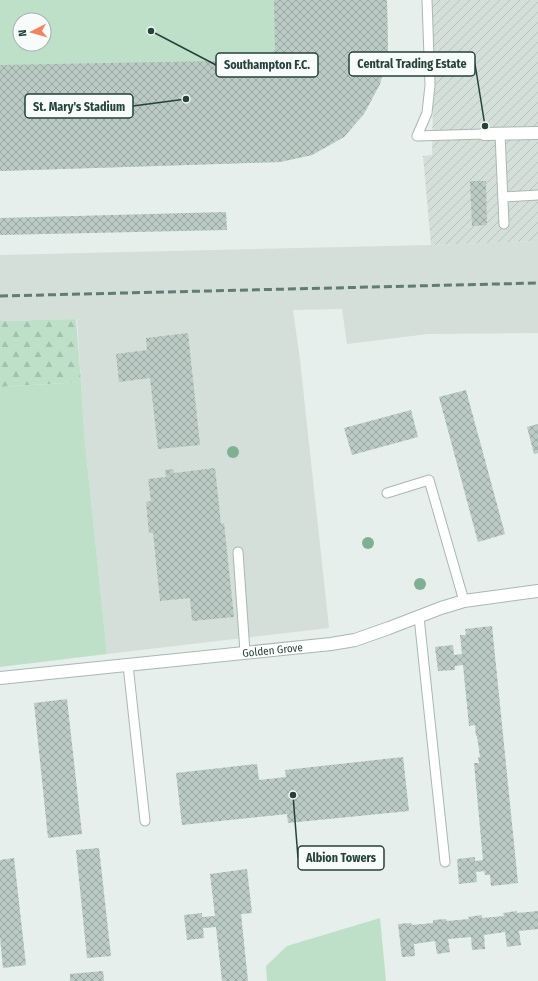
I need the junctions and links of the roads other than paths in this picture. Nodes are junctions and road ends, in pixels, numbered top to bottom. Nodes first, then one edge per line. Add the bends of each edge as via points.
1 (427, 0) edge
2 (538, 133) edge
3 (484, 134) joint
4 (500, 134) junction
5 (538, 195) edge
6 (503, 197) junction
7 (504, 224) dead end
8 (387, 493) dead end
9 (238, 552) dead end
10 (538, 591) edge
11 (464, 601) junction
12 (419, 617) junction
13 (245, 652) junction
14 (128, 665) junction
15 (0, 678) edge
16 (145, 821) dead end
17 (445, 862) dead end

1 - 3 lane via 430,85 427,113 417,136
2 - 4 street
3 - 4 street
4 - 6 lane
5 - 6 lane
6 - 7 lane
8 - 11 lane via 429,480
9 - 13 lane
10 - 11 street, Golden Grove
11 - 12 street, Golden Grove
12 - 13 street, Golden Grove via 354,640
12 - 17 lane
13 - 14 street, Golden Grove
14 - 15 street, Golden Grove
14 - 16 lane

